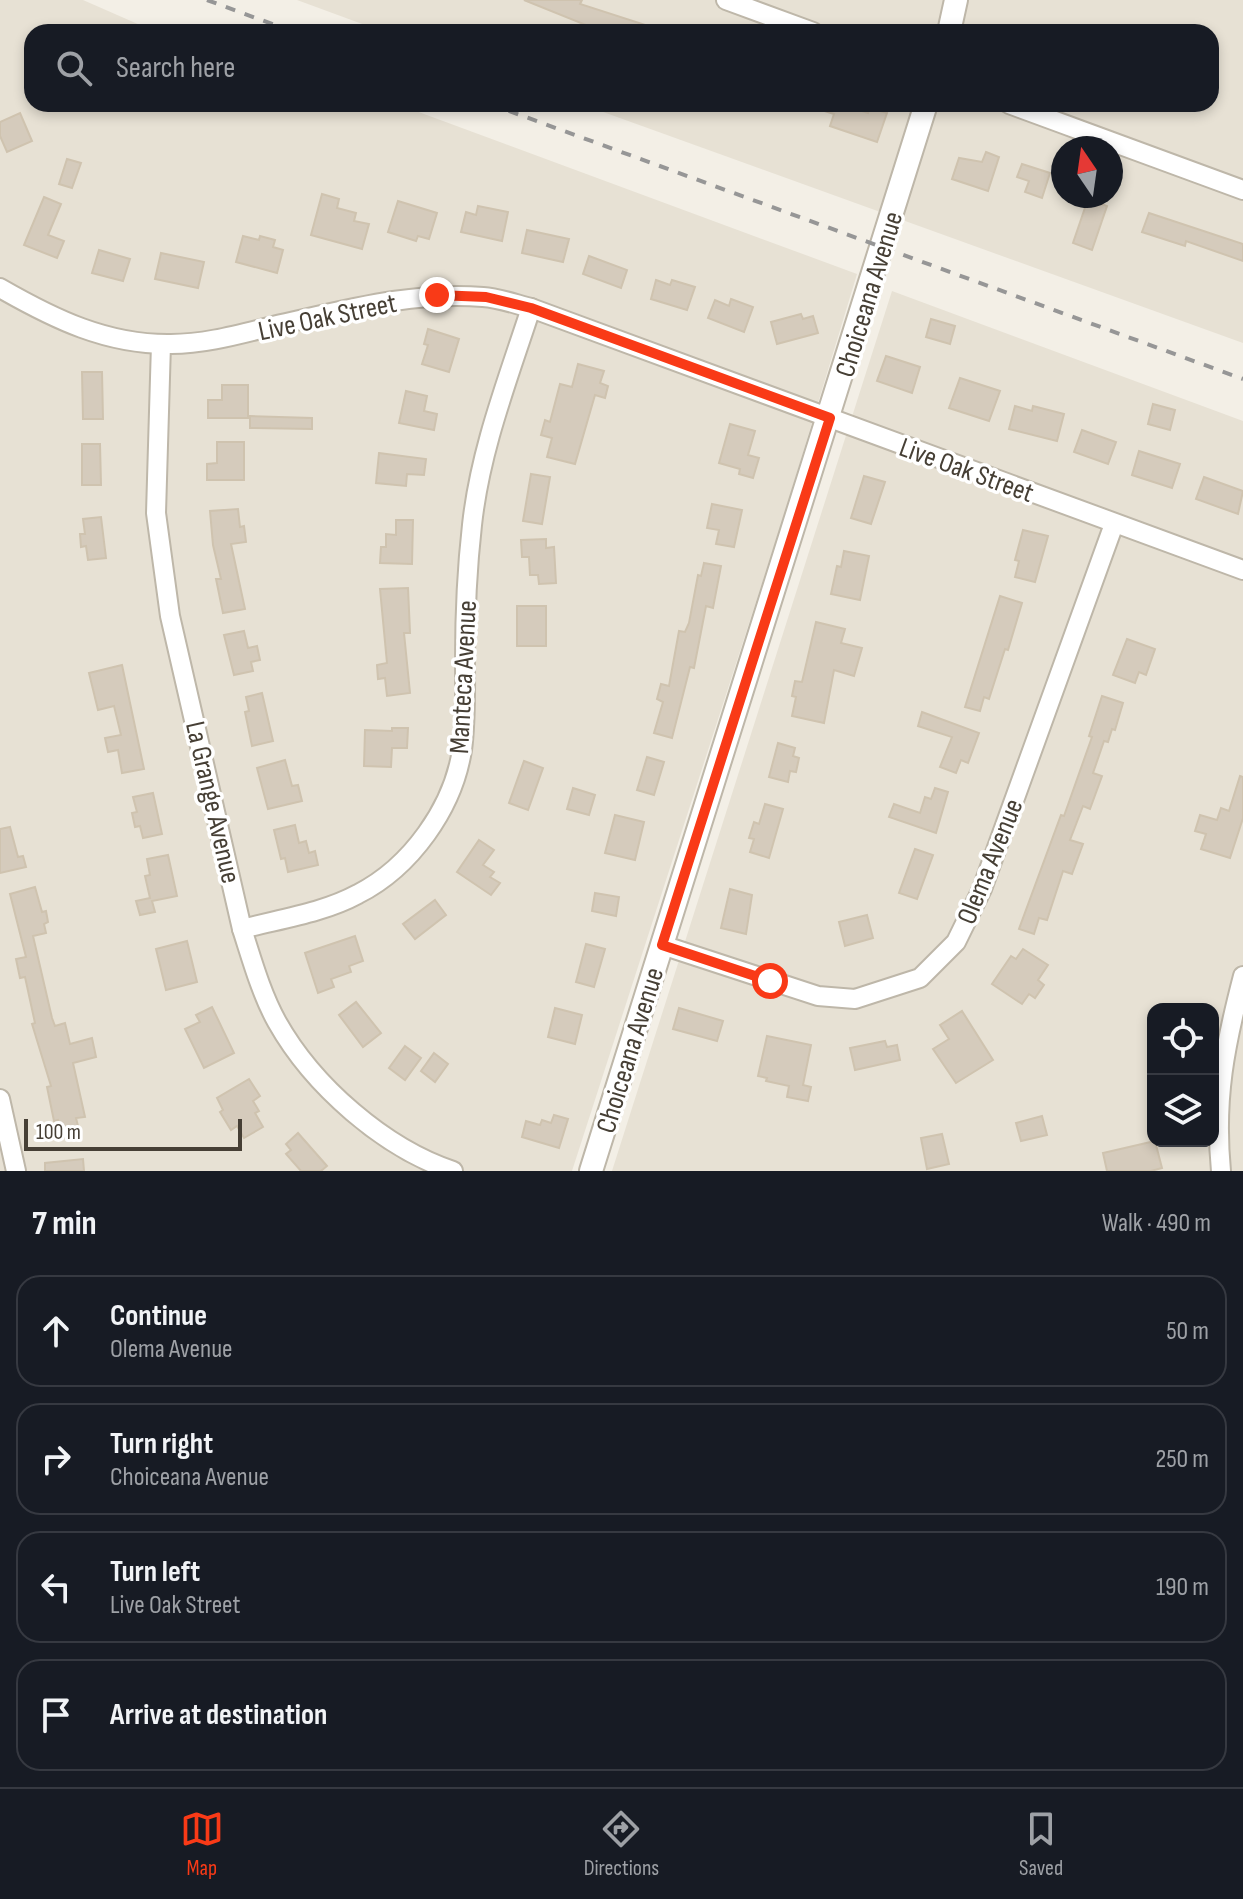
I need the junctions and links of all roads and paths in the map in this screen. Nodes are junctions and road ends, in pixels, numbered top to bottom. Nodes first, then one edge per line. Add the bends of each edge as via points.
1 (726, 0) edge
2 (956, 0) edge
3 (791, 24) edge
4 (951, 24) edge
5 (924, 112) edge
6 (1031, 112) edge
7 (1243, 190) edge
8 (0, 288) edge
9 (531, 308) junction
10 (161, 344) junction
11 (830, 418) junction
12 (1114, 524) junction
13 (1243, 570) edge
14 (242, 929) junction
15 (662, 945) junction
16 (1243, 976) edge
17 (0, 1099) edge
18 (16, 1171) edge
19 (453, 1171) edge
20 (591, 1171) edge
21 (1221, 1171) edge

1 - 3 street
2 - 4 street
5 - 11 street, Choiceana Avenue
6 - 7 street
8 - 10 street, Live Oak Street via 81,330
9 - 10 street, Live Oak Street via 486,297 437,295 219,339
9 - 11 street, Live Oak Street
9 - 14 street, Manteca Avenue via 484,457 472,524 463,737 451,790 427,834 359,894
10 - 14 street, La Grange Avenue via 156,513 170,616
11 - 12 street, Live Oak Street
11 - 15 street, Choiceana Avenue
12 - 13 street, Live Oak Street
12 - 15 street, Olema Avenue via 982,889 956,942 920,978 855,999 818,996
14 - 19 street, La Grange Avenue via 277,1022 313,1072 392,1143
15 - 20 street, Choiceana Avenue
16 - 21 street via 1225,1043 1218,1118
17 - 18 street

